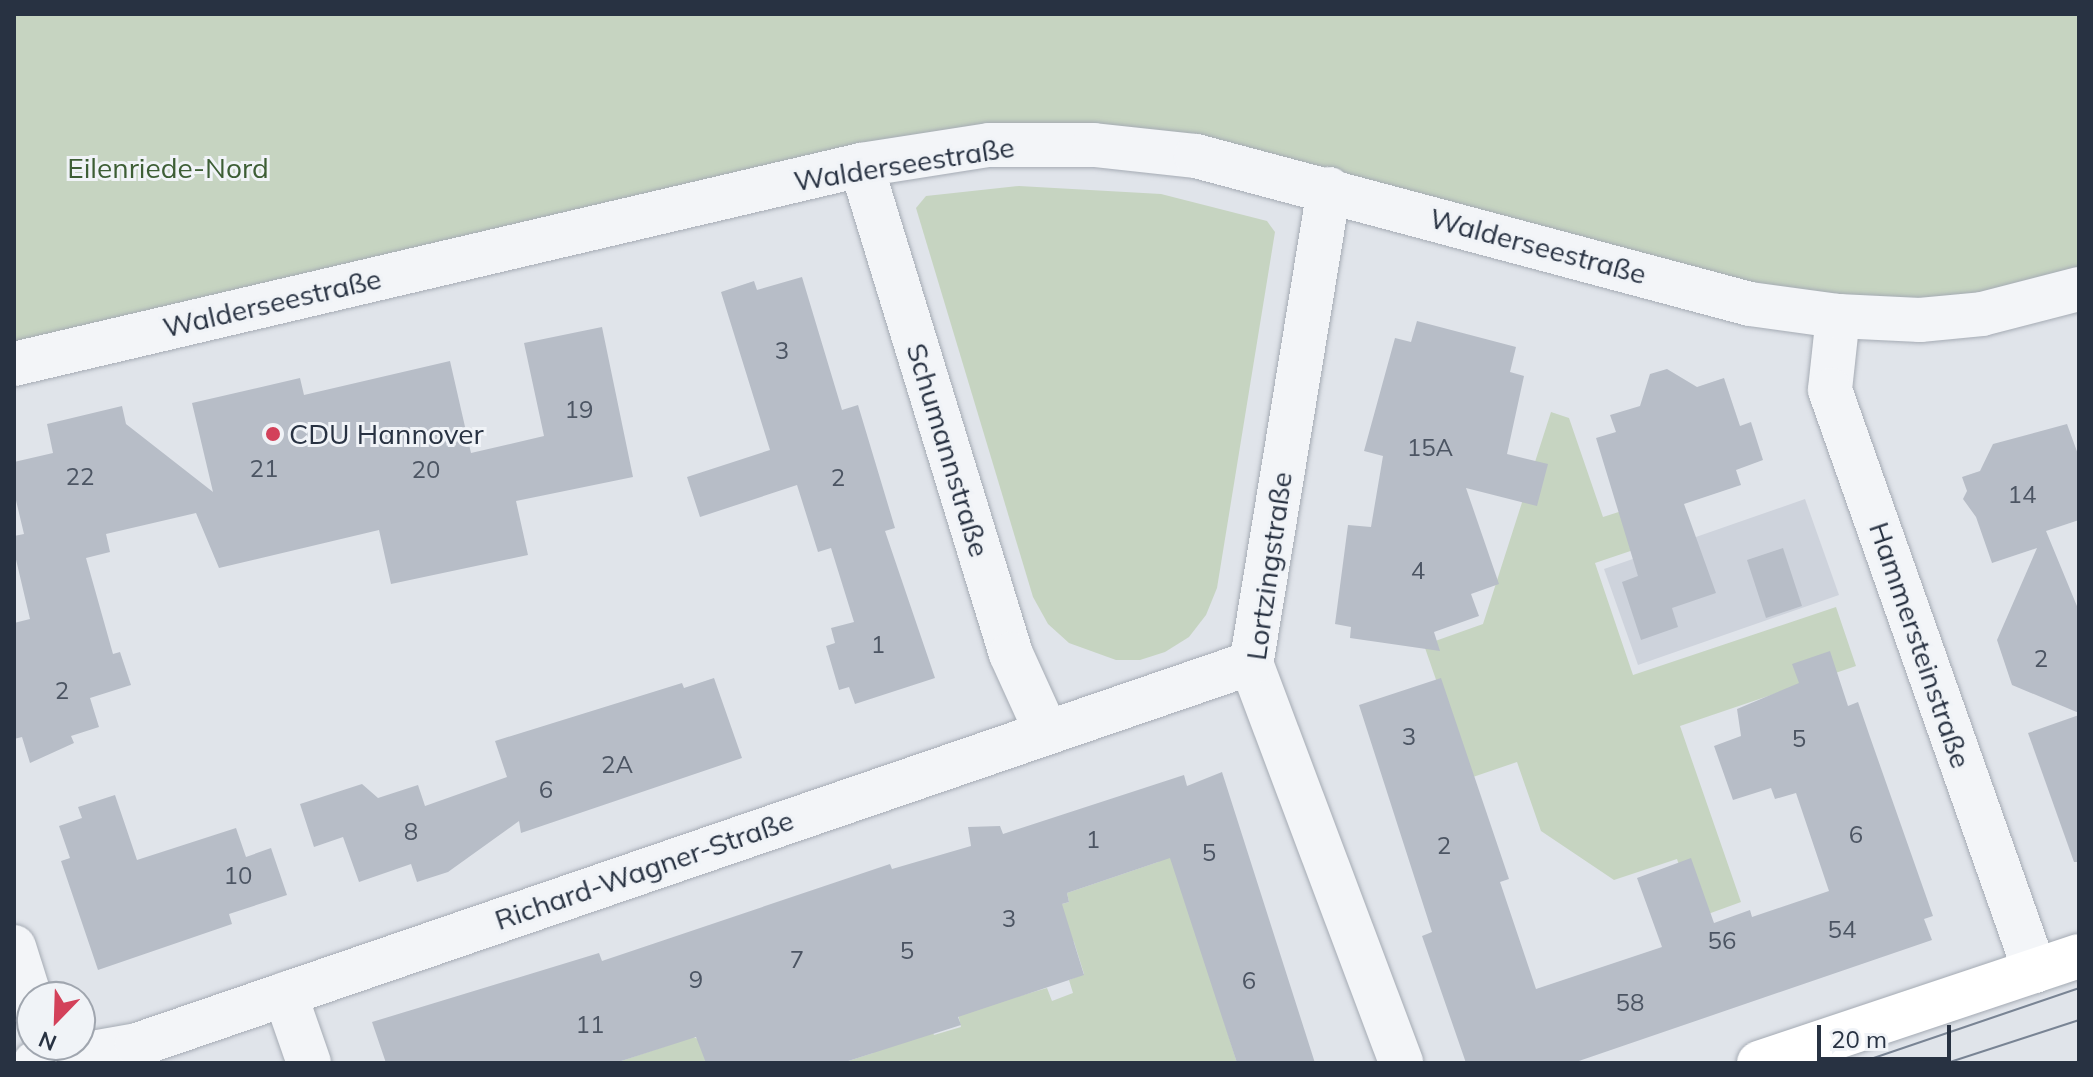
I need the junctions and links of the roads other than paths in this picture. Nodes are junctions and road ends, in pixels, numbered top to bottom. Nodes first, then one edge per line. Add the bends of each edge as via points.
1 (861, 165) junction
2 (1329, 189) junction
3 (2079, 289) edge
4 (1838, 316) junction
5 (14, 364) edge
6 (1251, 663) junction
7 (1046, 731) junction
8 (14, 947) edge
9 (2079, 956) edge
10 (2035, 971) junction
11 (25, 981) edge
12 (285, 994) junction
13 (96, 1054) edge
14 (140, 1054) edge
15 (309, 1063) edge
16 (1401, 1063) edge
17 (1759, 1063) edge

1 - 2 street, Walderseestraße via 989,145 1094,145 1196,156
1 - 5 street, Walderseestraße
1 - 7 street, Schumannstraße via 1011,654
2 - 4 street, Walderseestraße via 1750,304
2 - 6 street, Lortzingstraße
3 - 4 street, Walderseestraße via 1982,314 1920,320
4 - 10 street, Hammersteinstraße via 1830,390
6 - 7 street, Richard-Wagner-Straße
6 - 16 street, Lortzingstraße
7 - 12 street, Richard-Wagner-Straße
8 - 11 street
9 - 10 main road
10 - 17 main road
12 - 14 street, Richard-Wagner-Straße
12 - 15 street
13 - 14 street, Richard-Wagner-Straße

